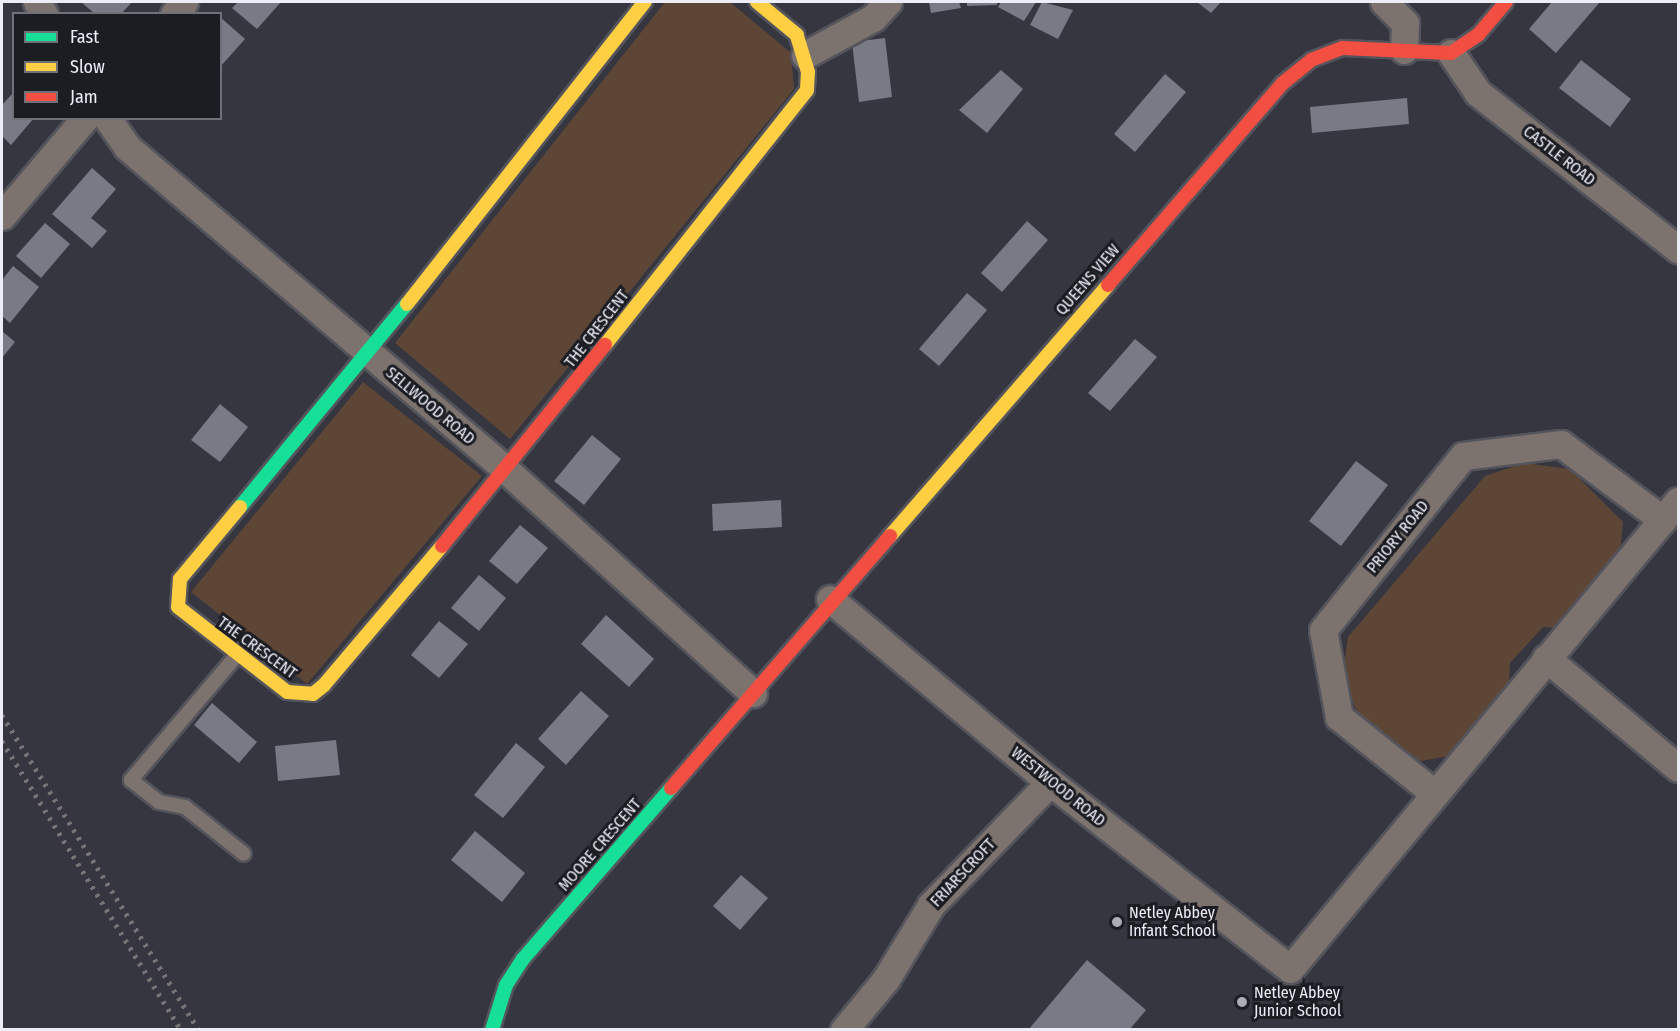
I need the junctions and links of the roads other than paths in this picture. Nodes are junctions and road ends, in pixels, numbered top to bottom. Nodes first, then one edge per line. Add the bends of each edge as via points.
1 (645, 2) edge
2 (757, 2) edge
3 (888, 2) edge
4 (1384, 2) edge
5 (1506, 2) edge
6 (1404, 50) junction
7 (1451, 53) junction
8 (805, 56) junction
9 (83, 120) edge
10 (108, 120) edge
11 (2, 216) edge
12 (1678, 249) edge
13 (368, 354) junction
14 (506, 470) junction
15 (1671, 511) edge
16 (830, 599) junction
17 (237, 656) junction
18 (1546, 658) junction
19 (753, 693) junction
20 (1678, 768) edge
21 (1050, 782) junction
22 (1434, 793) junction
23 (244, 854) dead end
24 (1290, 969) joint
25 (492, 1029) edge
26 (844, 1029) edge

1 - 13 street, THE CRESCENT
2 - 8 street, THE CRESCENT via 797,35
3 - 8 street via 873,18
4 - 6 street via 1405,23
5 - 7 street via 1478,35
6 - 7 street, QUEENS VIEW
6 - 16 street, QUEENS VIEW via 1343,48 1311,60 1283,83
7 - 12 street, CASTLE ROAD via 1478,93
8 - 14 street, THE CRESCENT via 807,90
9 - 11 street
10 - 13 street, SELLWOOD ROAD via 127,147
13 - 14 street, SELLWOOD ROAD
13 - 17 street, THE CRESCENT via 180,579 178,607
14 - 17 street, THE CRESCENT via 313,694 287,692
14 - 19 street, SELLWOOD ROAD
15 - 18 street, PRIORY ROAD
15 - 22 street, PRIORY ROAD via 1561,444 1463,456 1323,630 1339,717
16 - 19 street, QUEENS VIEW
16 - 21 street, WESTWOOD ROAD
17 - 23 lane via 131,780 159,802 185,807
18 - 20 street
18 - 22 street, PRIORY ROAD
19 - 25 street, MOORE CRESCENT via 523,959 497,1006
21 - 24 street, WESTWOOD ROAD
21 - 26 street, FRIARSCROFT via 931,905 886,979
22 - 24 street, PRIORY ROAD

